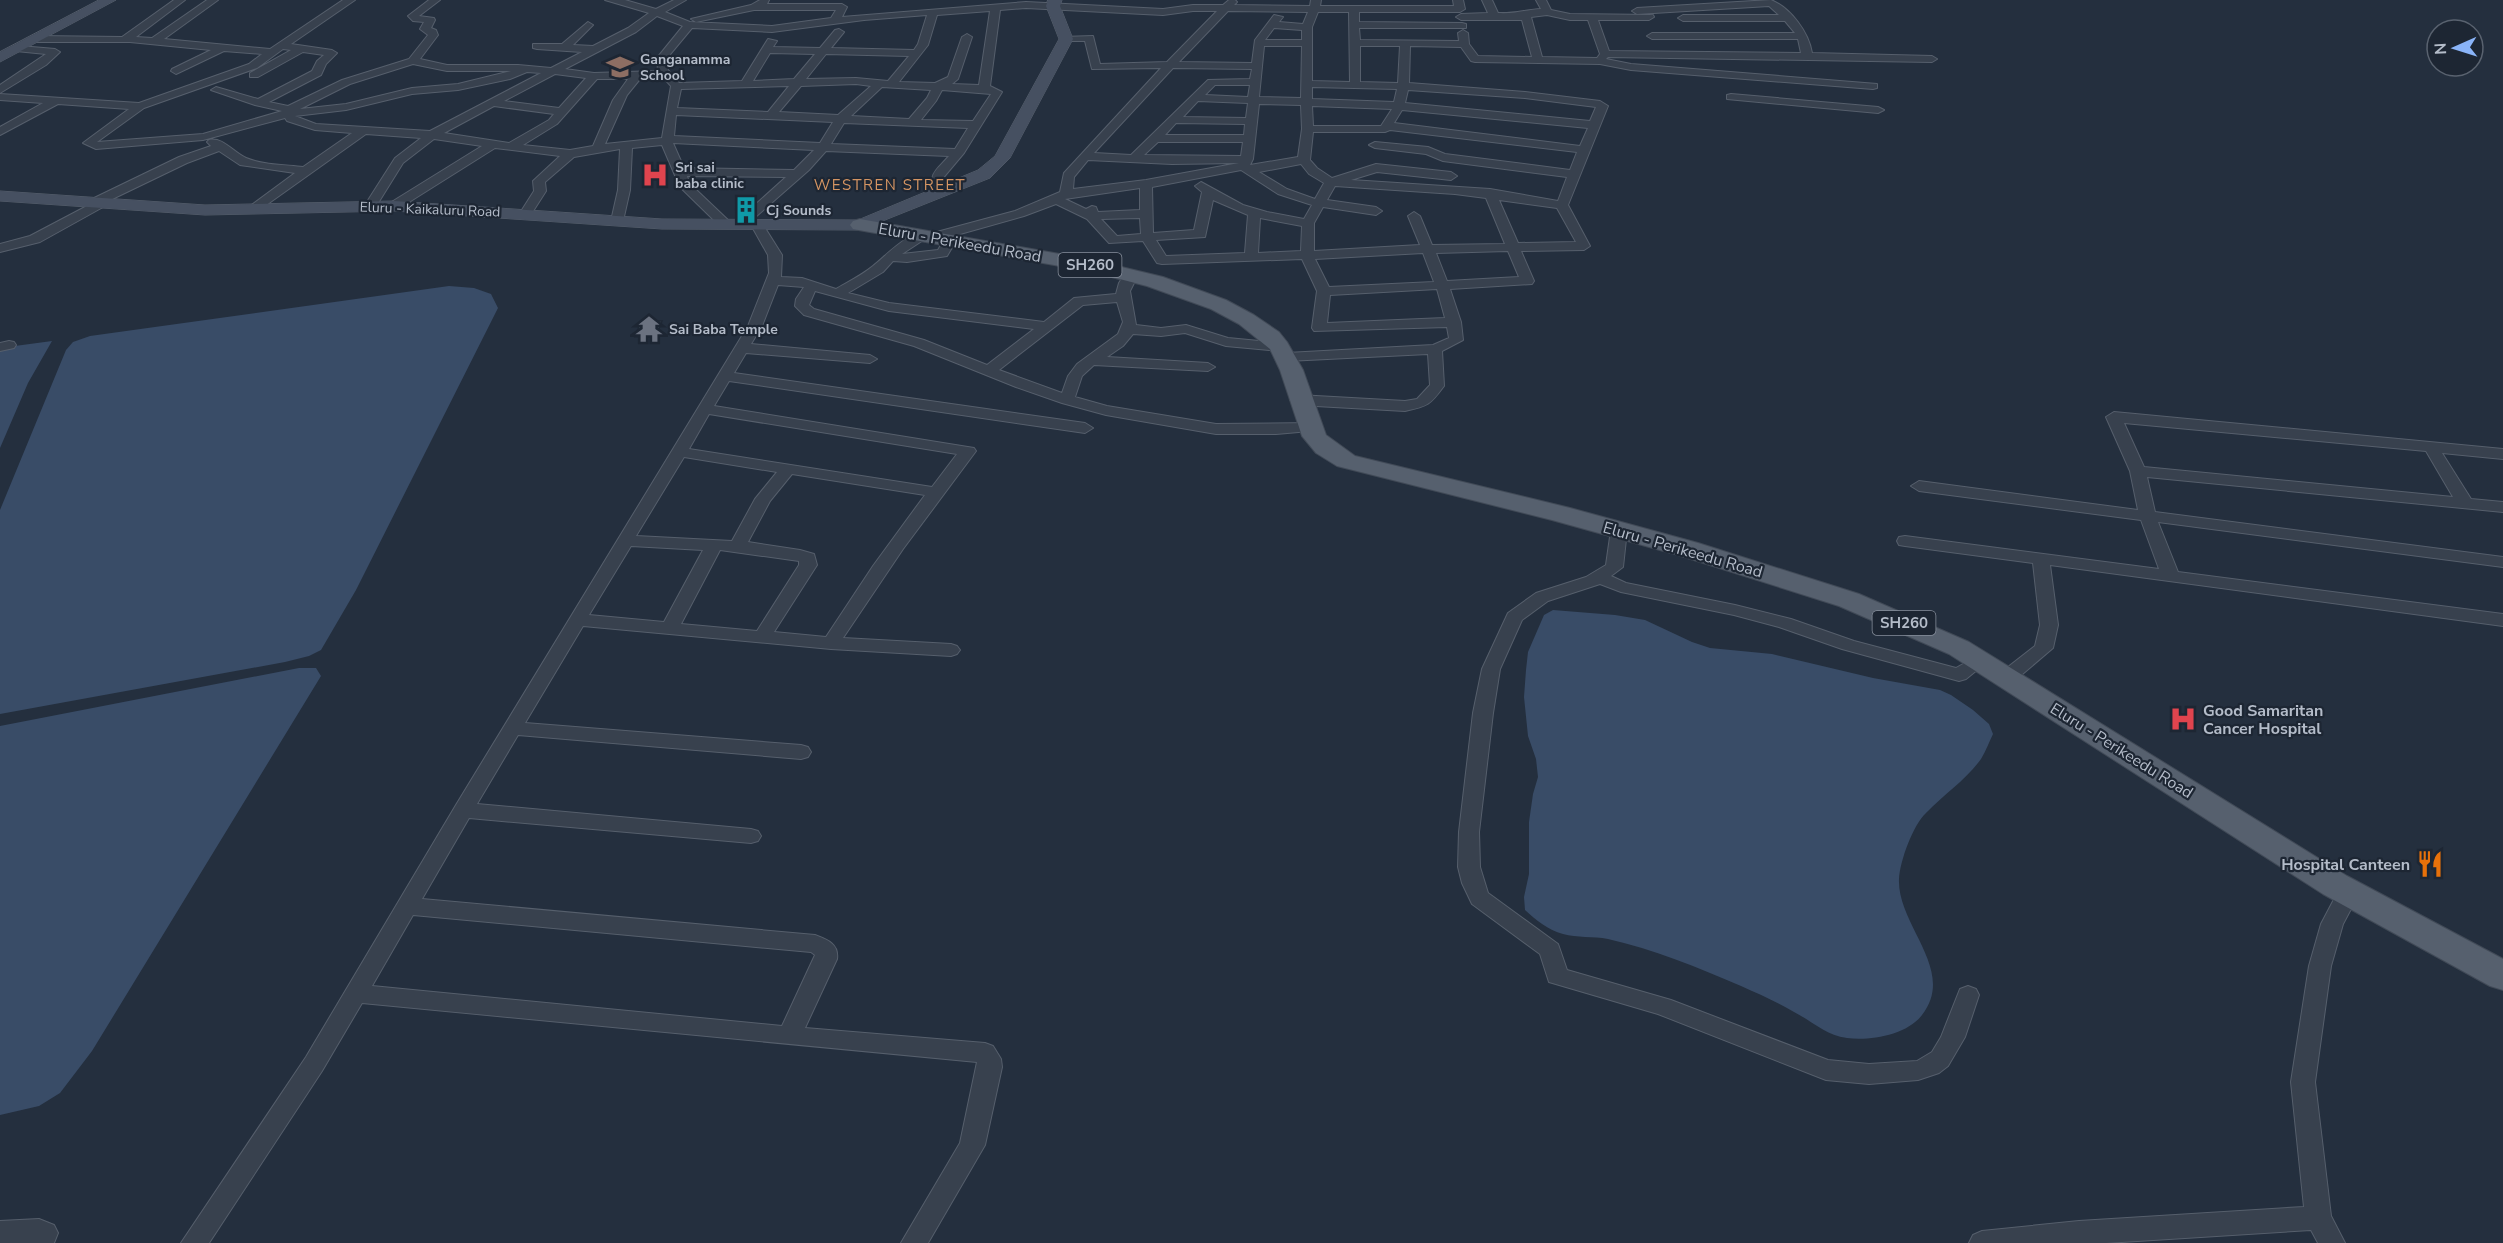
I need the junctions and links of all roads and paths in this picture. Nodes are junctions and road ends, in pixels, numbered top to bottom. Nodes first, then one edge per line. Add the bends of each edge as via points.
1 (109, 0) edge
2 (180, 0) edge
3 (213, 0) edge
4 (350, 0) edge
5 (435, 0) edge
6 (610, 0) edge
7 (681, 0) edge
8 (766, 0) edge
9 (913, 0) edge
10 (1081, 0) edge
11 (1487, 0) edge
12 (1541, 0) edge
13 (1628, 0) edge
14 (1707, 2) edge
15 (1054, 3) edge
16 (1683, 3) edge
17 (1231, 4) edge
18 (1315, 4) edge
19 (1380, 4) edge
20 (991, 5) edge
21 (754, 7) junction
22 (1284, 8) junction
23 (1072, 9) junction
24 (1354, 9) junction
25 (933, 11) junction
26 (1546, 12) junction
27 (909, 13) junction
28 (1460, 13) edge
29 (654, 14) junction
30 (1640, 14) junction
31 (1494, 16) junction
32 (1526, 17) junction
33 (1592, 18) junction
34 (1787, 18) junction
35 (685, 23) junction
36 (1355, 24) junction
37 (588, 25) dead end
38 (1271, 25) junction
39 (837, 26) junction
40 (1307, 27) junction
41 (772, 29) junction
42 (1652, 36) junction
43 (1803, 36) junction
44 (967, 37) dead end
45 (37, 39) junction
46 (1066, 39) junction
47 (128, 40) junction
48 (154, 41) junction
49 (1260, 43) junction
50 (1306, 43) junction
51 (1355, 43) junction
52 (1405, 43) junction
53 (1464, 44) junction
54 (281, 46) junction
55 (537, 46) dead end
56 (222, 48) junction
57 (303, 48) junction
58 (564, 48) junction
59 (20, 49) junction
60 (594, 49) junction
61 (767, 50) junction
62 (269, 52) junction
63 (823, 52) junction
64 (915, 53) junction
65 (1658, 55) junction
66 (1807, 56) junction
67 (0, 58) edge
68 (1603, 58) junction
69 (1932, 59) dead end
70 (1538, 60) junction
71 (413, 61) junction
72 (1170, 65) junction
73 (1258, 66) junction
74 (525, 69) junction
75 (553, 71) junction
76 (176, 72) dead end
77 (664, 73) junction
78 (594, 76) junction
79 (636, 76) junction
80 (1763, 77) junction
81 (800, 81) junction
82 (1255, 82) junction
83 (746, 83) junction
84 (885, 84) junction
85 (1308, 84) junction
86 (1355, 85) junction
87 (676, 86) junction
88 (938, 86) junction
89 (1403, 86) junction
90 (1873, 86) dead end
91 (195, 87) junction
92 (984, 88) junction
93 (0, 90) edge
94 (216, 90) junction
95 (0, 97) edge
96 (1731, 97) dead end
97 (1194, 99) junction
98 (1762, 100) junction
99 (55, 101) junction
100 (1254, 101) junction
101 (1306, 102) junction
102 (259, 103) junction
103 (494, 103) junction
104 (140, 106) junction
105 (1399, 106) junction
106 (1878, 110) dead end
107 (288, 111) junction
108 (671, 111) junction
109 (562, 112) junction
110 (771, 115) junction
111 (841, 119) junction
112 (1173, 120) junction
113 (1251, 121) junction
114 (912, 123) junction
115 (977, 125) junction
116 (1596, 125) junction
117 (1386, 127) junction
118 (364, 129) junction
119 (1308, 129) junction
120 (0, 132) edge
121 (432, 135) junction
122 (203, 137) junction
123 (1153, 138) junction
124 (1249, 139) junction
125 (667, 140) junction
126 (493, 144) junction
127 (626, 145) junction
128 (222, 146) junction
129 (1374, 146) junction
130 (511, 147) junction
131 (823, 147) junction
132 (598, 148) junction
133 (1586, 150) junction
134 (958, 153) junction
135 (570, 154) junction
136 (1085, 156) junction
137 (1133, 159) junction
138 (1304, 160) junction
139 (1247, 165) junction
140 (1376, 168) junction
141 (303, 171) junction
142 (679, 172) junction
143 (797, 174) junction
144 (1576, 174) junction
145 (1451, 176) dead end
146 (1190, 177) junction
147 (1331, 182) junction
148 (1146, 184) junction
149 (1095, 190) junction
150 (943, 191) junction
151 (1208, 192) junction
152 (1490, 194) junction
153 (0, 196) edge
154 (1061, 197) junction
155 (96, 204) junction
156 (1319, 204) junction
157 (371, 206) junction
158 (394, 206) junction
159 (1563, 206) junction
160 (251, 210) junction
161 (1376, 211) dead end
162 (526, 213) junction
163 (1147, 214) junction
164 (1254, 214) junction
165 (1091, 216) junction
166 (1414, 216) dead end
167 (617, 221) junction
168 (740, 223) junction
169 (1308, 223) junction
170 (860, 225) junction
171 (938, 237) junction
172 (1148, 237) junction
173 (0, 248) edge
174 (1513, 248) junction
175 (1426, 249) junction
176 (1307, 255) junction
177 (889, 257) junction
178 (1251, 257) junction
179 (1131, 275) junction
180 (774, 281) junction
181 (1442, 284) junction
182 (813, 285) junction
183 (1324, 291) junction
184 (837, 294) junction
185 (1123, 298) junction
186 (1454, 322) junction
187 (1044, 326) junction
188 (1128, 328) junction
189 (742, 348) junction
190 (1160, 348) junction
191 (1436, 349) junction
192 (1284, 352) junction
193 (870, 359) dead end
194 (1094, 361) junction
195 (1208, 367) dead end
196 (988, 372) junction
197 (726, 376) junction
198 (1067, 400) junction
199 (706, 409) junction
200 (1304, 413) junction
201 (1085, 428) dead end
202 (2431, 447) junction
203 (679, 452) junction
204 (2503, 454) edge
205 (789, 468) junction
206 (2138, 471) junction
207 (1919, 486) dead end
208 (936, 492) junction
209 (2465, 503) junction
210 (2503, 507) edge
211 (2148, 517) junction
212 (1619, 530) junction
213 (625, 541) junction
214 (1905, 541) dead end
215 (714, 545) junction
216 (738, 546) junction
217 (2041, 561) junction
218 (2503, 561) edge
219 (1599, 577) junction
220 (2171, 577) junction
221 (578, 620) junction
222 (2503, 620) edge
223 (670, 628) junction
224 (762, 637) junction
225 (831, 644) junction
226 (951, 650) dead end
227 (1979, 661) junction
228 (2006, 678) junction
229 (512, 728) junction
230 (801, 752) dead end
231 (463, 810) junction
232 (751, 836) dead end
233 (2349, 892) junction
234 (406, 906) junction
235 (2503, 976) edge
236 (356, 993) junction
237 (1968, 995) dead end
238 (789, 1036) junction
239 (2318, 1218) junction
240 (0, 1233) edge
241 (41, 1243) edge
242 (194, 1243) edge
243 (914, 1243) edge
244 (1982, 1243) edge
245 (2332, 1243) edge

1 - 45 main road
2 - 47 street
3 - 48 street
4 - 54 street
5 - 71 street via 413,16 430,20 425,29 433,35
6 - 29 street via 636,5
7 - 29 street
8 - 21 street
9 - 27 street
10 - 23 street
11 - 31 street
12 - 26 street
13 - 30 street
14 - 16 street
14 - 34 street via 1771,3
15 - 20 street
15 - 23 street
15 - 46 main road
16 - 30 street
17 - 22 street
17 - 23 street via 1162,12
17 - 72 street
18 - 22 street
18 - 24 street
18 - 40 street
19 - 24 street
19 - 28 street
20 - 25 street
20 - 92 street
21 - 35 street
21 - 39 street via 842,7
22 - 38 street
24 - 36 street
25 - 27 street
25 - 64 street via 927,36
26 - 32 street via 1527,13
26 - 33 street
27 - 39 street via 864,17 852,29
28 - 31 street
28 - 36 street
28 - 53 street
29 - 35 street
29 - 60 street
30 - 33 street
30 - 34 street
30 - 42 street
31 - 32 street
32 - 70 street
33 - 68 street
34 - 43 street
35 - 41 street
35 - 77 street via 662,58
36 - 51 street
37 - 58 street
38 - 40 street
38 - 49 street
39 - 41 street
39 - 63 street
40 - 50 street
41 - 61 street via 774,35
42 - 43 street
42 - 65 street
43 - 66 street
44 - 88 street via 953,80
45 - 47 street
45 - 59 main road
46 - 72 street via 1089,38 1096,67
46 - 150 main road via 1002,158 984,174
47 - 48 street
48 - 56 street
49 - 50 street
49 - 73 street
50 - 85 street
51 - 52 street
51 - 86 street
52 - 53 street
52 - 89 street
53 - 70 street via 1474,59
54 - 57 street
54 - 62 street
55 - 58 street
56 - 62 street
56 - 76 street
57 - 94 street
57 - 102 street via 325,50 332,55 321,63 314,77
58 - 60 street
59 - 67 main road
59 - 93 street via 55,52
60 - 75 street
61 - 63 street
61 - 83 street
62 - 91 street via 254,66
63 - 64 street
63 - 81 street
64 - 84 street
65 - 66 street
65 - 68 street
66 - 69 street
68 - 70 street
68 - 80 street via 1631,67
71 - 74 street via 447,68
71 - 107 street via 346,82
72 - 73 street
72 - 136 street
73 - 82 street
74 - 75 street
74 - 107 street via 506,77 412,91 346,107
75 - 78 street
75 - 103 street
77 - 79 street
77 - 87 street
78 - 79 street
78 - 109 street
79 - 132 street via 615,104
80 - 90 street
80 - 98 street
81 - 83 street
81 - 84 street
81 - 110 street
82 - 97 street via 1212,82
82 - 100 street
83 - 87 street
84 - 88 street
84 - 111 street
85 - 86 street
85 - 101 street
86 - 89 street
87 - 108 street
88 - 92 street
88 - 114 street
89 - 105 street
89 - 116 street via 1600,104
91 - 94 street
91 - 104 street
92 - 115 street via 997,92
94 - 102 street
95 - 99 street
96 - 98 street
97 - 100 street
97 - 112 street
98 - 106 street
99 - 104 street
99 - 120 street
100 - 101 street
100 - 113 street
101 - 105 street
101 - 119 street
102 - 107 street
103 - 109 street
103 - 121 street
104 - 122 street via 89,143 111,146
105 - 116 street
105 - 117 street
107 - 118 street via 291,118 305,125
107 - 122 street
108 - 110 street
108 - 125 street
109 - 130 street via 544,128
110 - 111 street
111 - 114 street
111 - 131 street
112 - 113 street
112 - 123 street
113 - 124 street
114 - 115 street
115 - 134 street
116 - 133 street
117 - 119 street
117 - 129 street
117 - 133 street
118 - 121 street
118 - 141 street
119 - 138 street
121 - 126 street
121 - 157 street via 399,161
122 - 128 street
123 - 124 street
123 - 137 street
124 - 139 street
125 - 127 street
125 - 131 street
125 - 142 street
126 - 130 street
126 - 158 street
127 - 132 street
127 - 167 street via 624,190
128 - 141 street via 244,162
128 - 155 street via 183,160
129 - 140 street
129 - 144 street
130 - 135 street
131 - 134 street
131 - 143 street
132 - 135 street
133 - 144 street
134 - 150 street via 937,178
135 - 162 street via 539,181 540,191
136 - 137 street
136 - 154 street via 1068,176
137 - 139 street
138 - 139 street
138 - 147 street
139 - 146 street
139 - 156 street via 1278,190
140 - 145 street
140 - 147 street
141 - 160 street
142 - 143 street
142 - 168 street via 684,184
143 - 168 street
144 - 159 street
146 - 148 street
146 - 151 street
147 - 152 street
147 - 156 street
148 - 149 street
148 - 163 street
149 - 154 street
149 - 165 street
150 - 170 main road
151 - 164 street
151 - 172 street via 1200,234
152 - 159 street
152 - 174 street
153 - 155 main road, Eluru - Kaikaluru Road
154 - 165 street
154 - 171 street
155 - 160 main road, Eluru - Kaikaluru Road
155 - 173 street via 35,239
156 - 161 street
156 - 169 street
157 - 158 main road, Eluru - Kaikaluru Road
157 - 160 main road, Eluru - Kaikaluru Road
158 - 162 main road, Eluru - Kaikaluru Road
159 - 174 street via 1584,246
162 - 167 main road, Eluru - Kaikaluru Road
163 - 165 street
163 - 172 street
164 - 169 street
164 - 178 street
165 - 172 street via 1114,240
166 - 175 street
167 - 168 main road, Eluru - Kaikaluru Road
168 - 170 main road, Eluru - Kaikaluru Road
168 - 180 street via 775,255
169 - 176 street
170 - 171 main road, Eluru - Perikeedu Road / SH260
171 - 177 street
171 - 177 street via 942,252
171 - 179 main road, Eluru - Perikeedu Road / SH260
172 - 178 street via 1162,260
174 - 175 street
174 - 181 street via 1527,281
175 - 176 street
175 - 181 street
176 - 178 street
176 - 183 street
177 - 184 street via 878,269
179 - 185 street via 1125,282
179 - 192 main road, Eluru - Perikeedu Road / SH260 via 1234,312 1260,328
180 - 182 street
180 - 189 street
181 - 183 street
181 - 186 street
182 - 184 street
182 - 196 street via 803,299 802,306 809,312 919,343
183 - 186 street via 1319,328
184 - 187 street via 889,307
185 - 187 street via 1079,301
185 - 188 street
186 - 191 street via 1456,340
187 - 196 street
188 - 190 street
188 - 194 street via 1115,345
189 - 193 street
189 - 197 street
190 - 192 street via 1186,329 1226,342
190 - 194 street
190 - 195 street
191 - 192 street
191 - 200 street via 1437,386 1422,404
192 - 200 main road, Eluru - Perikeedu Road / SH260
194 - 198 street via 1076,374
196 - 198 street
197 - 199 street
197 - 201 street
198 - 200 street via 1216,429 1276,429
199 - 203 street
199 - 208 street via 968,451
200 - 212 main road, Eluru - Perikeedu Road / SH260 via 1315,437 1346,461
202 - 204 street
202 - 206 street via 2114,417
202 - 209 street
203 - 205 street
203 - 213 street
205 - 208 street
205 - 216 street via 763,499
206 - 209 street
206 - 211 street
207 - 211 street
208 - 225 street via 870,582
209 - 210 street
211 - 218 street
211 - 220 street
212 - 219 street via 1614,567
212 - 227 main road, Eluru - Perikeedu Road / SH260 via 1849,600 1959,648
213 - 215 street
213 - 221 street
214 - 217 street
215 - 216 street
215 - 223 street
216 - 224 street via 808,558 808,565
217 - 220 street
217 - 228 street via 2049,625 2044,648
219 - 227 street via 1622,587 1785,623 1848,645 1959,675
219 - 237 street via 1542,597 1514,617 1491,669 1469,832 1470,867 1480,897 1550,950 1557,976 1663,1006 1826,1070 1883,1075 1919,1069 1939,1060
220 - 222 street
221 - 223 street
221 - 229 street
223 - 224 street
224 - 225 street
225 - 226 street
227 - 228 main road, Eluru - Perikeedu Road / SH260
228 - 233 main road, Eluru - Perikeedu Road / SH260
229 - 230 street
229 - 231 street
231 - 232 street
231 - 234 street
233 - 235 main road, Eluru - Perikeedu Road / SH260
233 - 239 street via 2332,924 2320,966 2303,1082
234 - 236 street
234 - 238 street via 815,944 827,951 826,959
236 - 238 street
236 - 242 street via 314,1064
238 - 243 street via 976,1051 985,1053 989,1059 972,1145
239 - 244 street
239 - 245 street
240 - 241 street via 39,1231 45,1233

